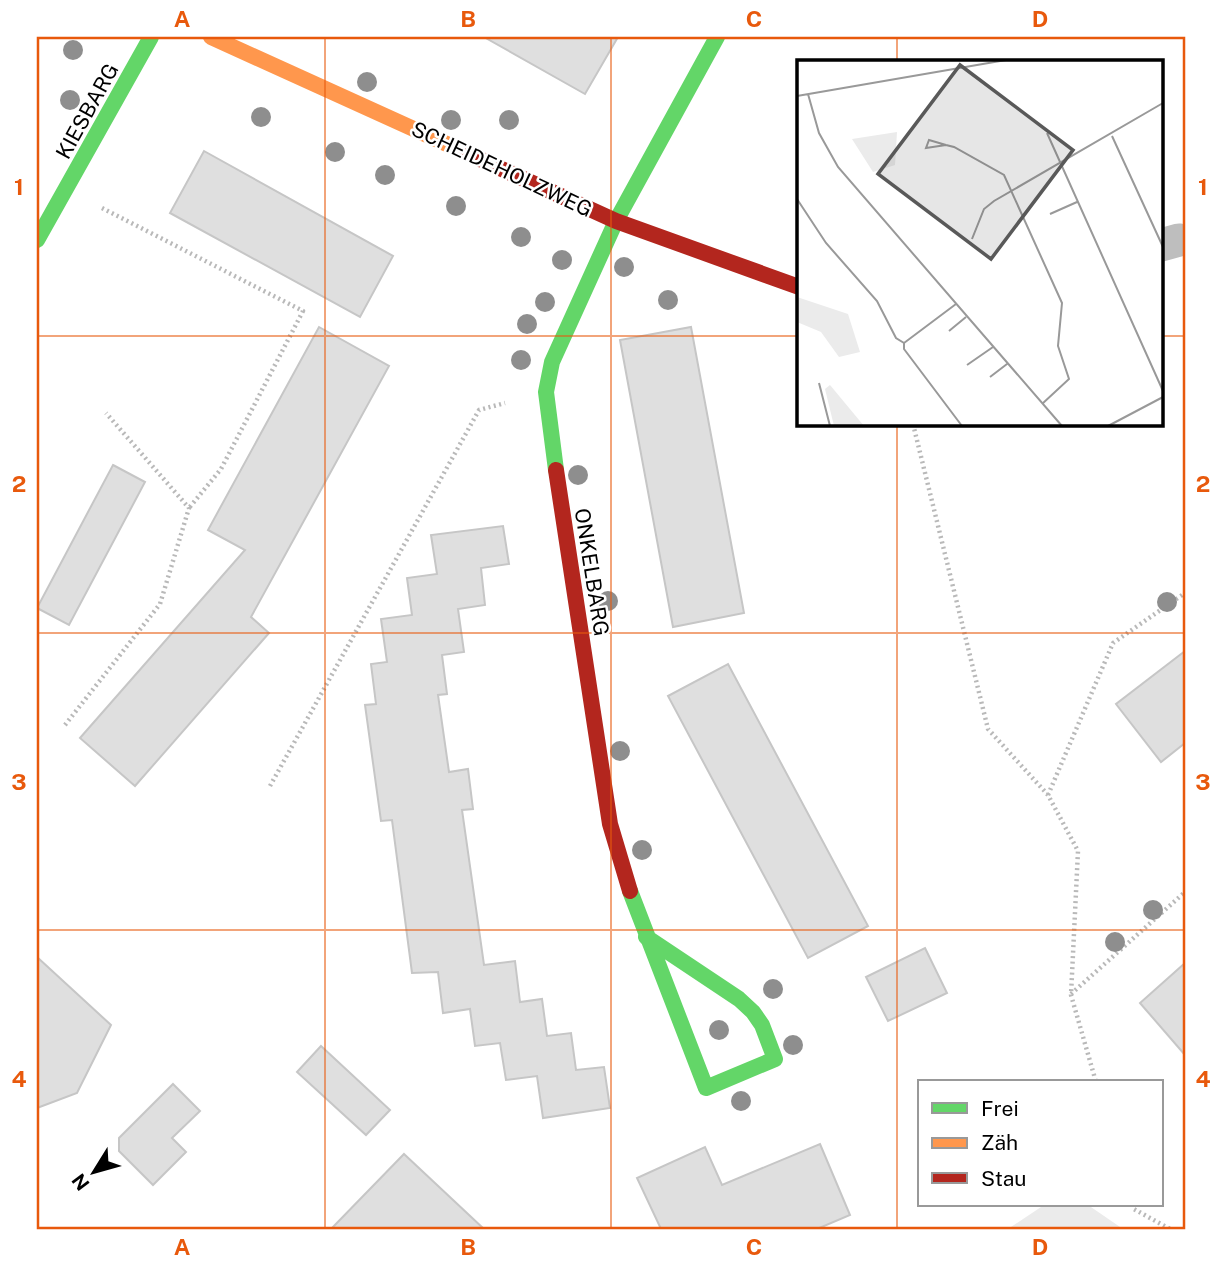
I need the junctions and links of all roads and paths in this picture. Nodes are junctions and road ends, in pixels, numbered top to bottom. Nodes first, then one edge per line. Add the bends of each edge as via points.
1 (151, 37) edge
2 (211, 37) edge
3 (717, 37) edge
4 (66, 191) junction
5 (616, 221) junction
6 (37, 240) edge
7 (797, 286) edge
8 (546, 392) junction
9 (106, 413) dead end
10 (912, 425) edge
11 (189, 508) junction
12 (1185, 593) edge
13 (65, 725) dead end
14 (271, 786) dead end
15 (1048, 795) junction
16 (1185, 892) edge
17 (646, 937) junction
18 (1071, 995) junction
19 (1095, 1080) edge
20 (1132, 1206) edge
21 (1170, 1229) edge

1 - 4 street, KIESBARG
2 - 5 street, SCHEIDEHOLZWEG
3 - 5 street, ONKELBARG
4 - 6 street, KIESBARG
4 - 11 path via 303,311 220,469
5 - 7 street, SCHEIDEHOLZWEG
5 - 8 street, ONKELBARG via 552,362
8 - 14 path via 479,410
8 - 17 street, ONKELBARG via 608,810 621,867
9 - 11 path
10 - 15 path via 988,729
11 - 13 path via 160,604
12 - 15 path via 1113,643
15 - 18 path via 1078,851
16 - 18 path
17 - 17 street, ONKELBARG via 753,1012 775,1059 706,1087
18 - 19 path
20 - 21 path

